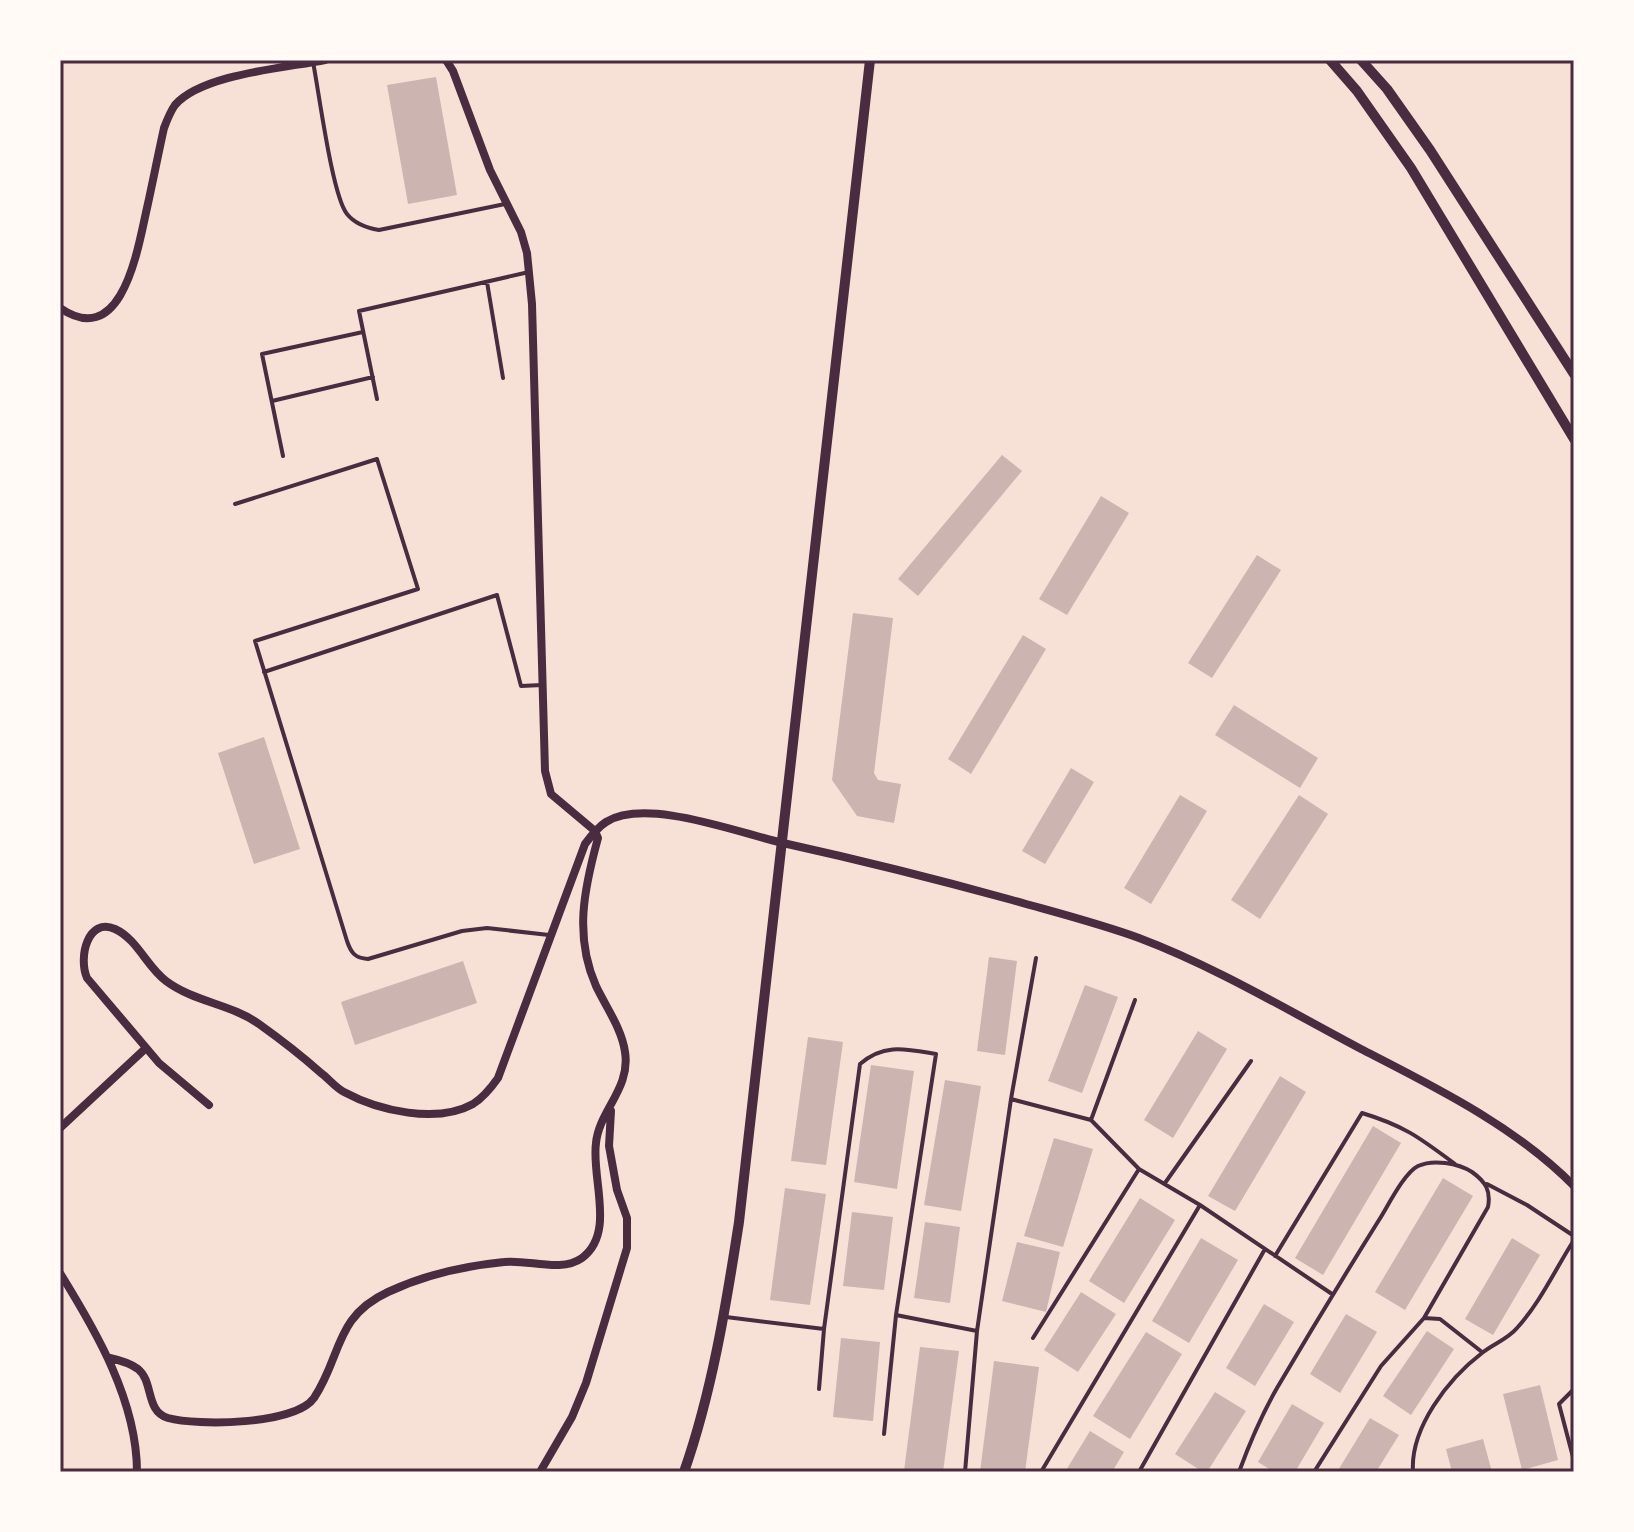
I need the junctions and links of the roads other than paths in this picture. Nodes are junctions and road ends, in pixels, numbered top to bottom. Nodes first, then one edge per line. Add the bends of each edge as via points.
1 (325, 60) edge
2 (446, 60) edge
3 (870, 60) edge
4 (1330, 60) edge
5 (1361, 60) edge
6 (313, 62) junction
7 (508, 203) junction
8 (529, 272) junction
9 (487, 282) junction
10 (60, 308) edge
11 (363, 332) junction
12 (1574, 374) edge
13 (373, 377) junction
14 (503, 378) dead end
15 (377, 399) dead end
16 (272, 401) junction
17 (1574, 439) edge
18 (283, 456) dead end
19 (235, 504) dead end
20 (264, 672) junction
21 (542, 685) junction
22 (595, 831) junction
23 (783, 843) junction
24 (551, 935) junction
25 (1036, 958) dead end
26 (1135, 1000) dead end
27 (146, 1048) junction
28 (1251, 1061) dead end
29 (1011, 1099) junction
30 (209, 1105) dead end
31 (611, 1107) junction
32 (1091, 1120) junction
33 (60, 1128) edge
34 (1460, 1167) junction
35 (1139, 1169) junction
36 (1165, 1183) junction
37 (1485, 1183) junction
38 (1574, 1186) edge
39 (1200, 1205) junction
40 (1574, 1238) edge
41 (1265, 1249) junction
42 (1275, 1256) junction
43 (60, 1273) edge
44 (1332, 1294) junction
45 (896, 1315) junction
46 (724, 1316) junction
47 (1424, 1318) junction
48 (824, 1329) junction
49 (977, 1331) junction
50 (1033, 1338) dead end
51 (1482, 1352) junction
52 (110, 1358) junction
53 (819, 1389) dead end
54 (1574, 1389) edge
55 (884, 1434) dead end
56 (1574, 1461) edge
57 (137, 1472) edge
58 (540, 1472) edge
59 (684, 1472) edge
60 (965, 1472) edge
61 (1041, 1472) edge
62 (1139, 1472) edge
63 (1239, 1472) edge
64 (1314, 1472) edge
65 (1413, 1472) edge

1 - 6 street
2 - 7 street
3 - 23 street
4 - 17 street via 1411,168
5 - 12 street via 1430,150
6 - 7 lane via 340,202 356,222 379,230
6 - 10 street via 220,80 192,91 174,106 164,128 129,281 99,315 81,319
7 - 8 street
8 - 9 lane
8 - 21 street
9 - 11 lane via 359,311
9 - 14 lane
11 - 13 lane
11 - 16 lane via 262,354
13 - 15 lane
13 - 16 lane
16 - 18 lane
19 - 20 lane via 377,459 418,589 255,641
20 - 21 lane via 497,595 521,686
20 - 24 lane via 353,955 368,959 487,928
21 - 22 street via 547,785 557,801
22 - 23 street via 624,815 660,814
22 - 24 street
22 - 31 street via 581,926 594,982 625,1052 624,1075
23 - 38 street via 885,865 1140,939 1442,1092 1515,1138
23 - 46 street via 743,1197
24 - 27 street via 498,1078 486,1095 453,1112 397,1110 342,1091 258,1023 186,993 165,980 122,933 101,928 83,950 82,966 104,1001
25 - 29 lane
26 - 32 lane
27 - 30 street
27 - 33 street
28 - 36 lane
29 - 32 lane
29 - 49 lane
31 - 52 street via 596,1138 594,1156 600,1229 583,1257 573,1263 507,1261 463,1268 422,1276 383,1294 345,1327 314,1398 299,1409 249,1421 190,1422 163,1416 154,1407 143,1375
31 - 58 street via 609,1146 627,1218 627,1248 581,1394
32 - 35 lane
34 - 37 lane
34 - 42 lane via 1396,1123 1362,1113
34 - 44 lane via 1416,1167
35 - 36 lane
35 - 50 lane
36 - 39 lane
37 - 40 lane
37 - 47 lane via 1488,1207
39 - 41 lane
39 - 61 lane
40 - 51 lane via 1516,1329
41 - 42 lane
41 - 62 lane
42 - 44 lane
43 - 52 street
44 - 63 lane via 1256,1424
45 - 48 lane via 936,1054 892,1047 860,1064
45 - 49 lane
45 - 55 lane
46 - 48 lane
46 - 59 street
47 - 51 lane via 1440,1319
47 - 64 lane via 1381,1366
48 - 53 lane
49 - 60 lane
51 - 65 lane via 1432,1410 1417,1440
52 - 57 street
54 - 56 lane via 1559,1404

